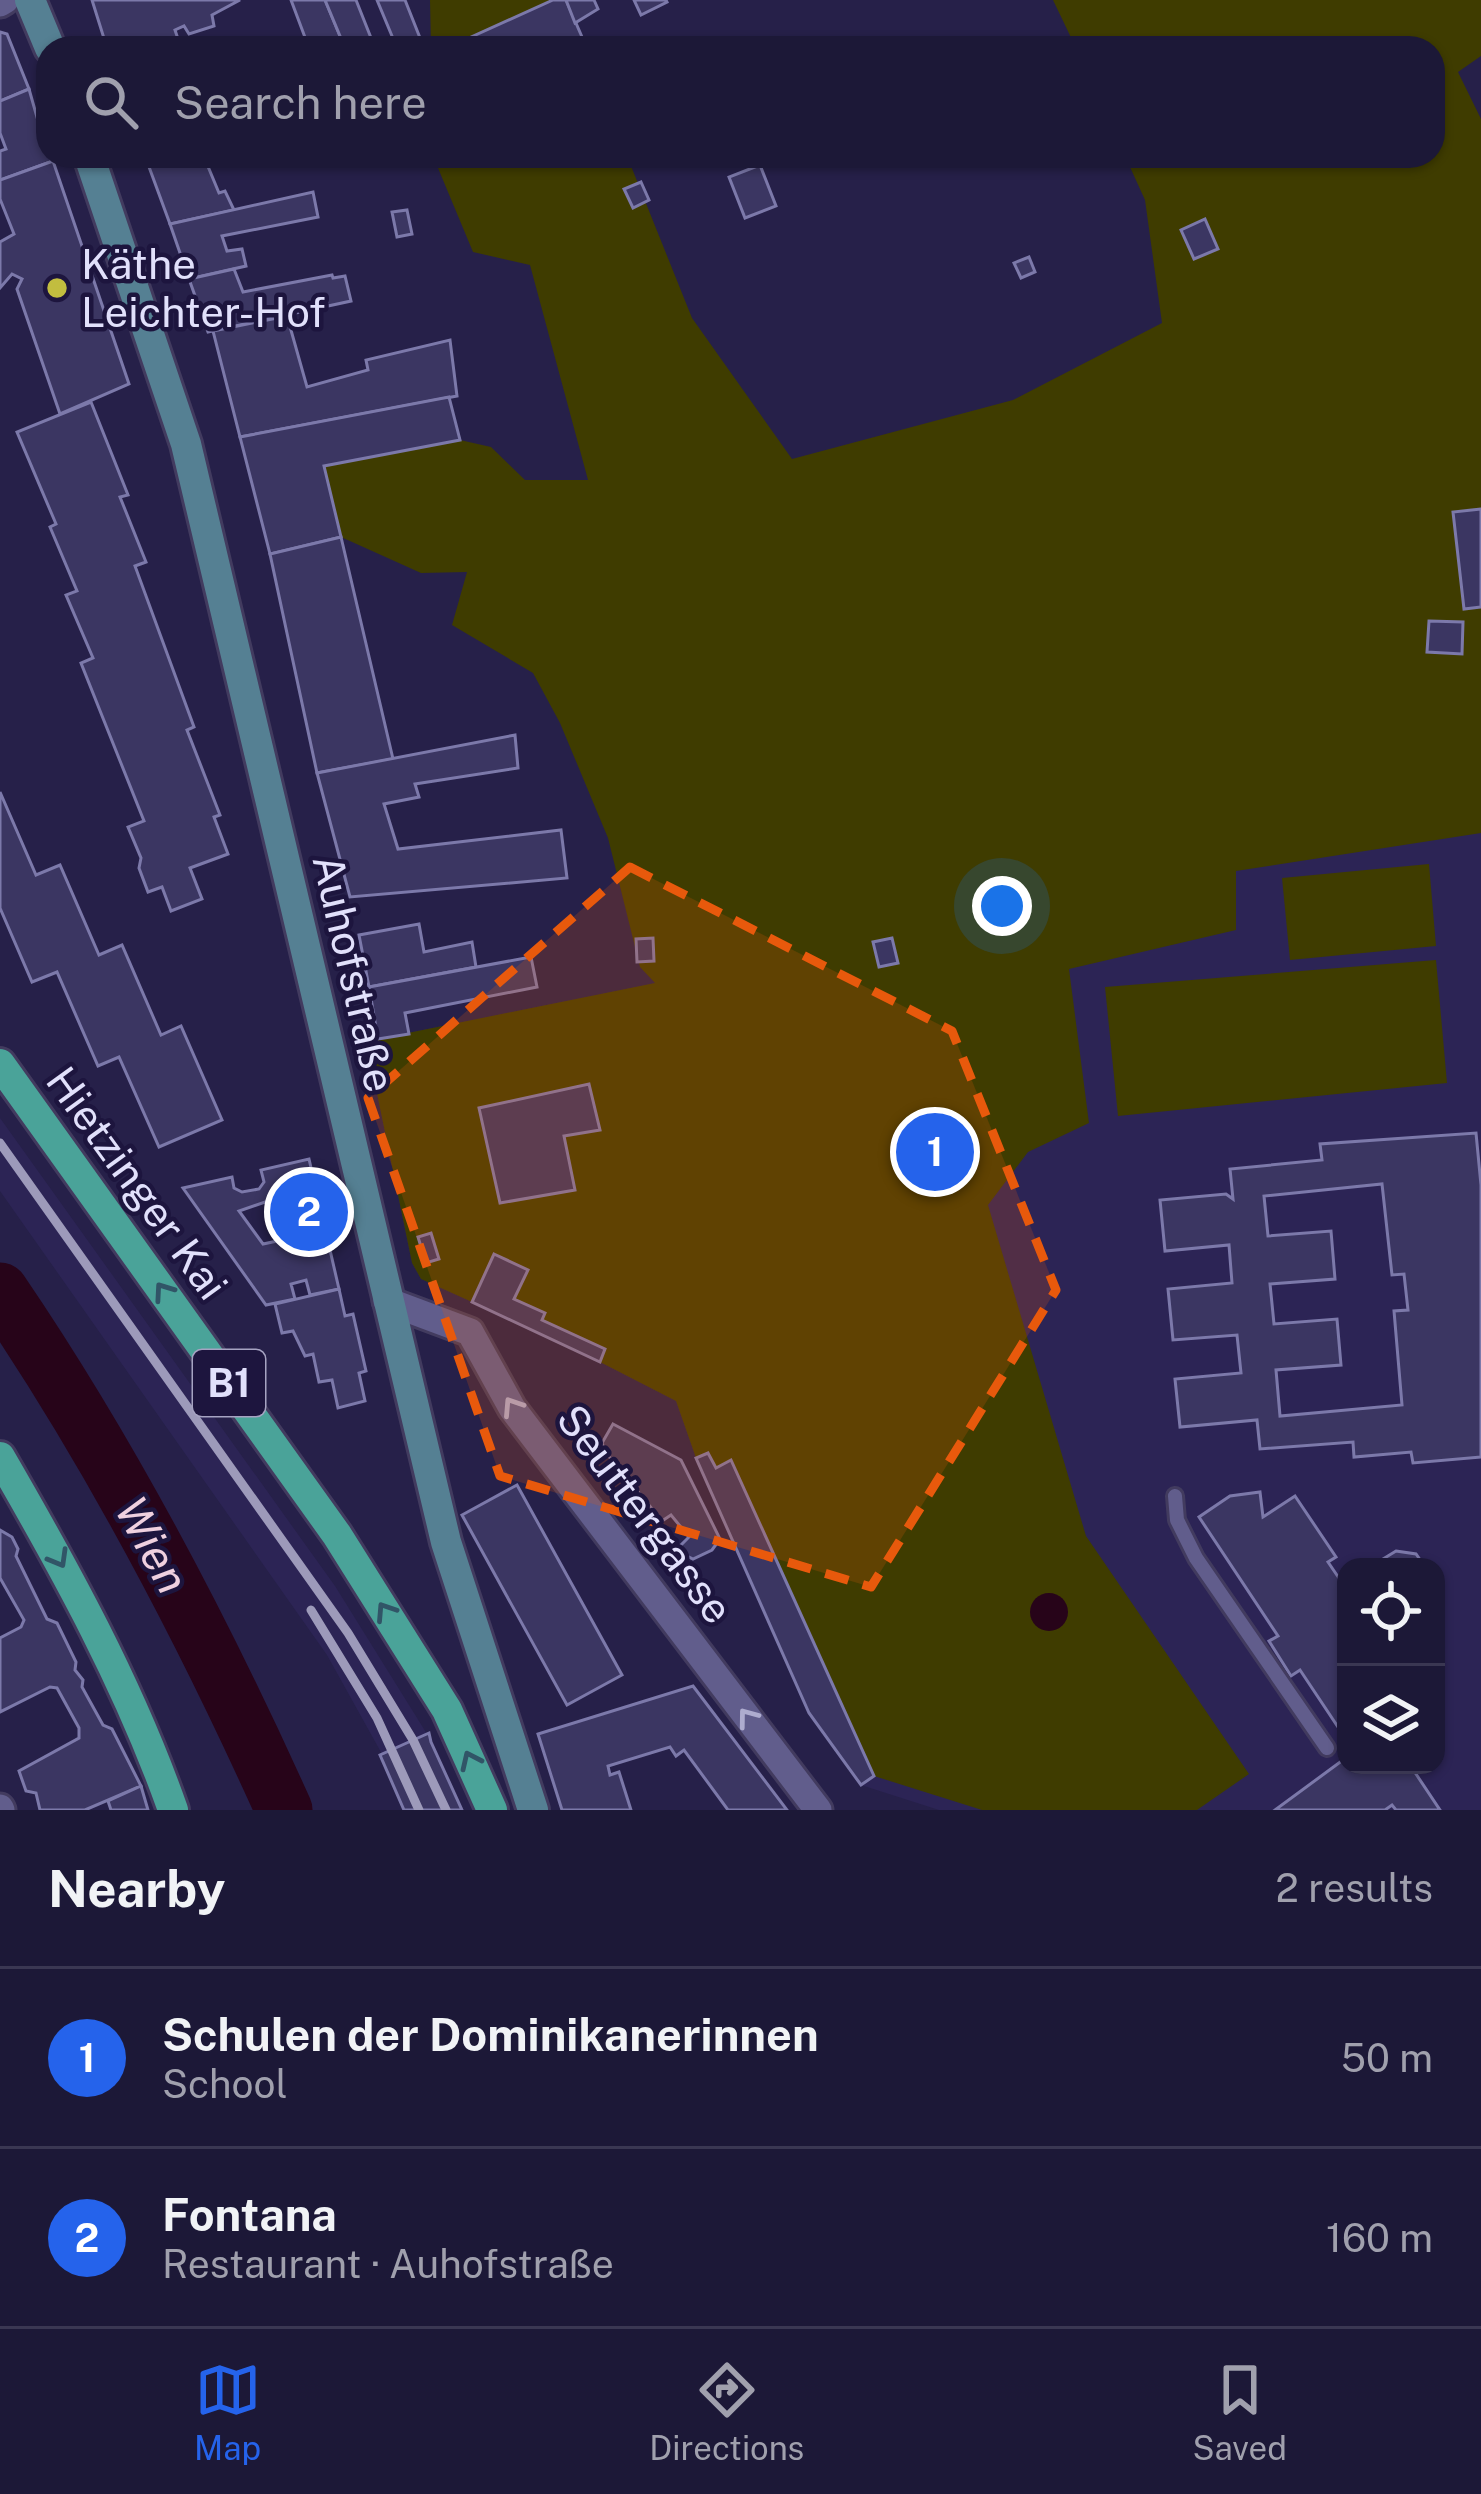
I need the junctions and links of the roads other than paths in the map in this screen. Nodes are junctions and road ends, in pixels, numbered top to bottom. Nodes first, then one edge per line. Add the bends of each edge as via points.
1 (30, 0) edge
2 (45, 36) edge
3 (93, 168) edge
4 (0, 1064) edge
5 (387, 1301) junction
6 (0, 1457) edge
7 (1174, 1496) dead end
8 (1327, 1748) dead end
9 (173, 1810) edge
10 (492, 1810) edge
11 (533, 1810) edge
12 (818, 1810) edge

1 - 2 street
3 - 5 street, Auhofstraße via 186,444
10 -> 4 main road, Hietzinger Kai / B1 via 448,1710 337,1535
5 - 11 street, Auhofstraße via 446,1542
12 -> 5 street, Seuttergasse via 512,1408 470,1332
6 -> 9 main road via 80,1595
7 - 8 lane via 1196,1558

